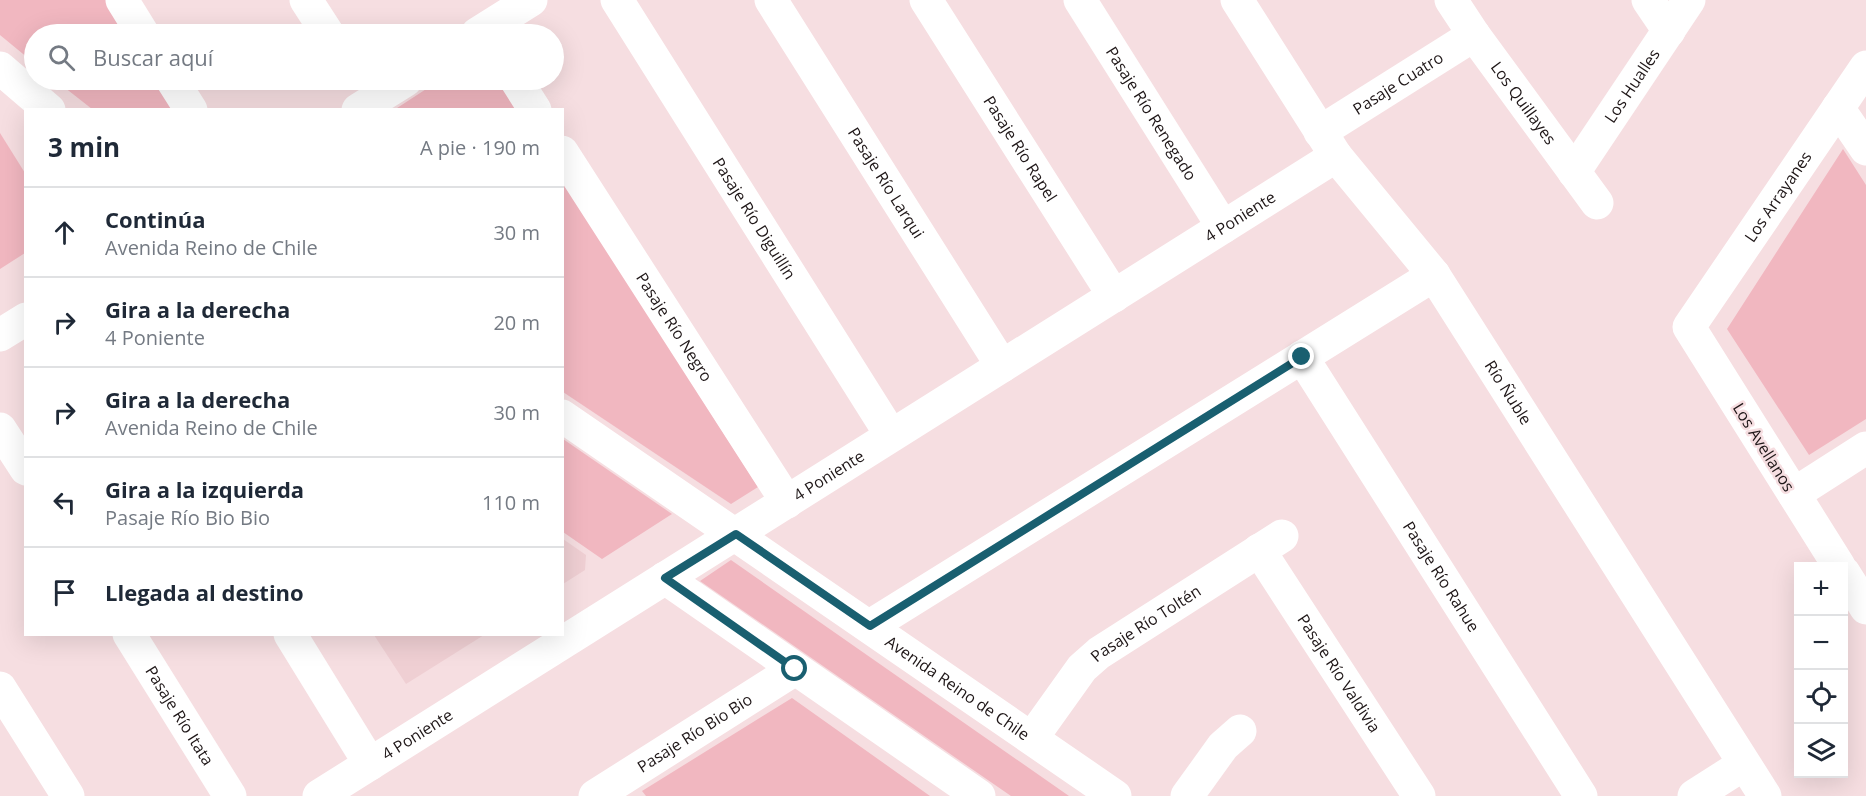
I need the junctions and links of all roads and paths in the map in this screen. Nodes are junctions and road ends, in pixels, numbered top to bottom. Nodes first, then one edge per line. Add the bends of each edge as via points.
1 (122, 0) edge
2 (306, 0) edge
3 (531, 0) edge
4 (617, 0) edge
5 (771, 0) edge
6 (926, 0) edge
7 (1080, 0) edge
8 (1237, 0) edge
9 (1451, 0) edge
10 (1648, 0) edge
11 (1689, 0) edge
12 (138, 24) edge
13 (322, 24) edge
14 (487, 24) edge
15 (1668, 31) junction
16 (1474, 35) junction
17 (1866, 68) edge
18 (0, 69) edge
19 (24, 89) edge
20 (25, 90) edge
21 (178, 90) edge
22 (380, 90) edge
23 (522, 90) edge
24 (362, 97) edge
25 (47, 108) edge
26 (190, 108) edge
27 (534, 108) edge
28 (1838, 108) junction
29 (1328, 144) junction
30 (1866, 149) edge
31 (564, 155) edge
32 (1574, 172) junction
33 (1597, 203) dead end
34 (1223, 228) junction
35 (1434, 275) junction
36 (1114, 296) junction
37 (1689, 327) joint
38 (1302, 357) junction
39 (1002, 366) junction
40 (564, 417) edge
41 (0, 429) edge
42 (891, 435) junction
43 (1866, 448) edge
44 (24, 467) edge
45 (1794, 494) junction
46 (787, 502) junction
47 (736, 534) junction
48 (1271, 543) joint
49 (1836, 562) edge
50 (665, 578) junction
51 (1848, 580) edge
52 (1866, 609) edge
53 (870, 626) junction
54 (130, 636) edge
55 (291, 636) edge
56 (795, 669) junction
57 (0, 688) edge
58 (1240, 731) dead end
59 (1032, 738) junction
60 (370, 764) junction
61 (1744, 765) junction
62 (613, 791) edge
63 (68, 796) edge
64 (230, 796) edge
65 (319, 796) edge
66 (979, 796) edge
67 (1115, 796) edge
68 (1187, 796) edge
69 (1419, 796) edge
70 (1581, 796) edge
71 (1694, 796) edge
72 (1765, 796) edge

1 - 12 street
2 - 13 street
3 - 14 street
4 - 42 street, Pasaje Río Diguillín
5 - 39 street, Pasaje Río Larqui
6 - 36 street, Pasaje Río Rapel
7 - 34 street, Pasaje Río Renegado
8 - 29 street, Río Ñuble
9 - 16 street, Los Quillayes
10 - 15 street
11 - 15 street, Los Hualles
15 - 32 street, Los Hualles
16 - 29 street, Pasaje Cuatro
16 - 32 street, Los Quillayes
17 - 28 street, Los Arrayanes
18 - 19 street
20 - 25 street
21 - 26 street
22 - 24 street
23 - 27 street
28 - 30 street
28 - 37 street, Los Arrayanes
29 - 34 street, 4 Poniente
29 - 35 street, Río Ñuble
31 - 46 street, Pasaje Río Negro
32 - 33 street, Los Quillayes
34 - 36 street, 4 Poniente
35 - 38 street
35 - 61 street, Río Ñuble
36 - 39 street, 4 Poniente
37 - 45 street, Los Avellanos
38 - 53 street
38 - 70 street, Pasaje Río Rahue
39 - 42 street, 4 Poniente
40 - 47 street, Avenida Reino de Chile
41 - 44 street
42 - 46 street, 4 Poniente
43 - 45 street
45 - 49 street, Los Avellanos
46 - 47 street, 4 Poniente
47 - 50 street, 4 Poniente
47 - 53 street, Avenida Reino de Chile
48 - 59 street, Pasaje Río Toltén via 1099,653 1082,668
48 - 69 street, Pasaje Río Valdivia
50 - 56 street
50 - 60 street, 4 Poniente
51 - 52 street
53 - 59 street, Avenida Reino de Chile
54 - 64 street, Pasaje Río Itata
55 - 60 street
56 - 62 street, Pasaje Río Bio Bio
56 - 66 street
57 - 63 street
58 - 68 street via 1223,746
59 - 67 street, Avenida Reino de Chile
60 - 65 street, 4 Poniente
61 - 71 street
61 - 72 street, Río Ñuble

